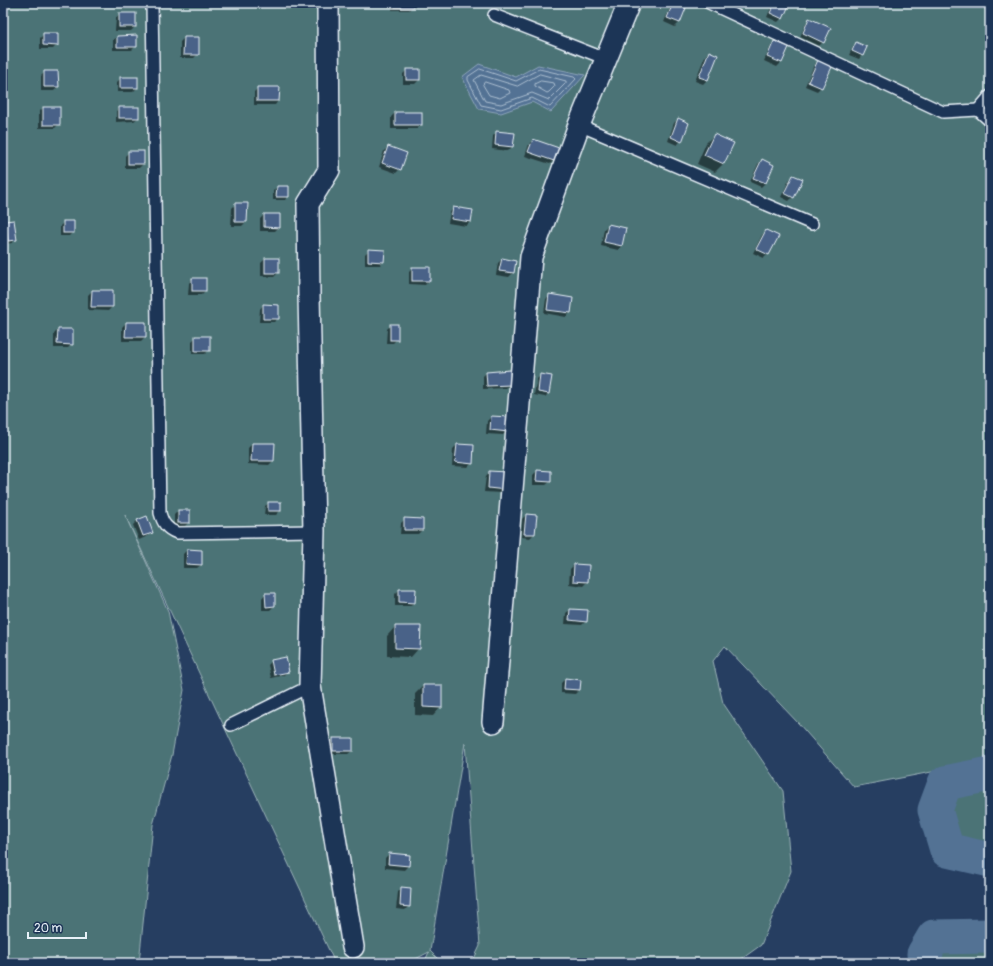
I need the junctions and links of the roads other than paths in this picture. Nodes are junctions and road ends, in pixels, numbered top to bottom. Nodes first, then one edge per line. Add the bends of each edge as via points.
1 (152, 3) edge
2 (328, 3) edge
3 (629, 3) edge
4 (709, 3) edge
5 (494, 15) dead end
6 (606, 59) junction
7 (990, 96) edge
8 (978, 110) junction
9 (990, 120) edge
10 (579, 125) junction
11 (812, 224) dead end
12 (314, 531) junction
13 (310, 686) junction
14 (493, 722) dead end
15 (231, 725) dead end
16 (353, 947) dead end

1 - 12 lane via 162,521 167,528 177,533
2 - 12 street via 329,170 308,204
3 - 6 street
4 - 8 lane via 943,112
5 - 6 lane
6 - 10 street
7 - 8 lane
8 - 9 lane
10 - 11 lane
10 - 14 street via 531,257
12 - 13 street
13 - 15 lane
13 - 16 street

